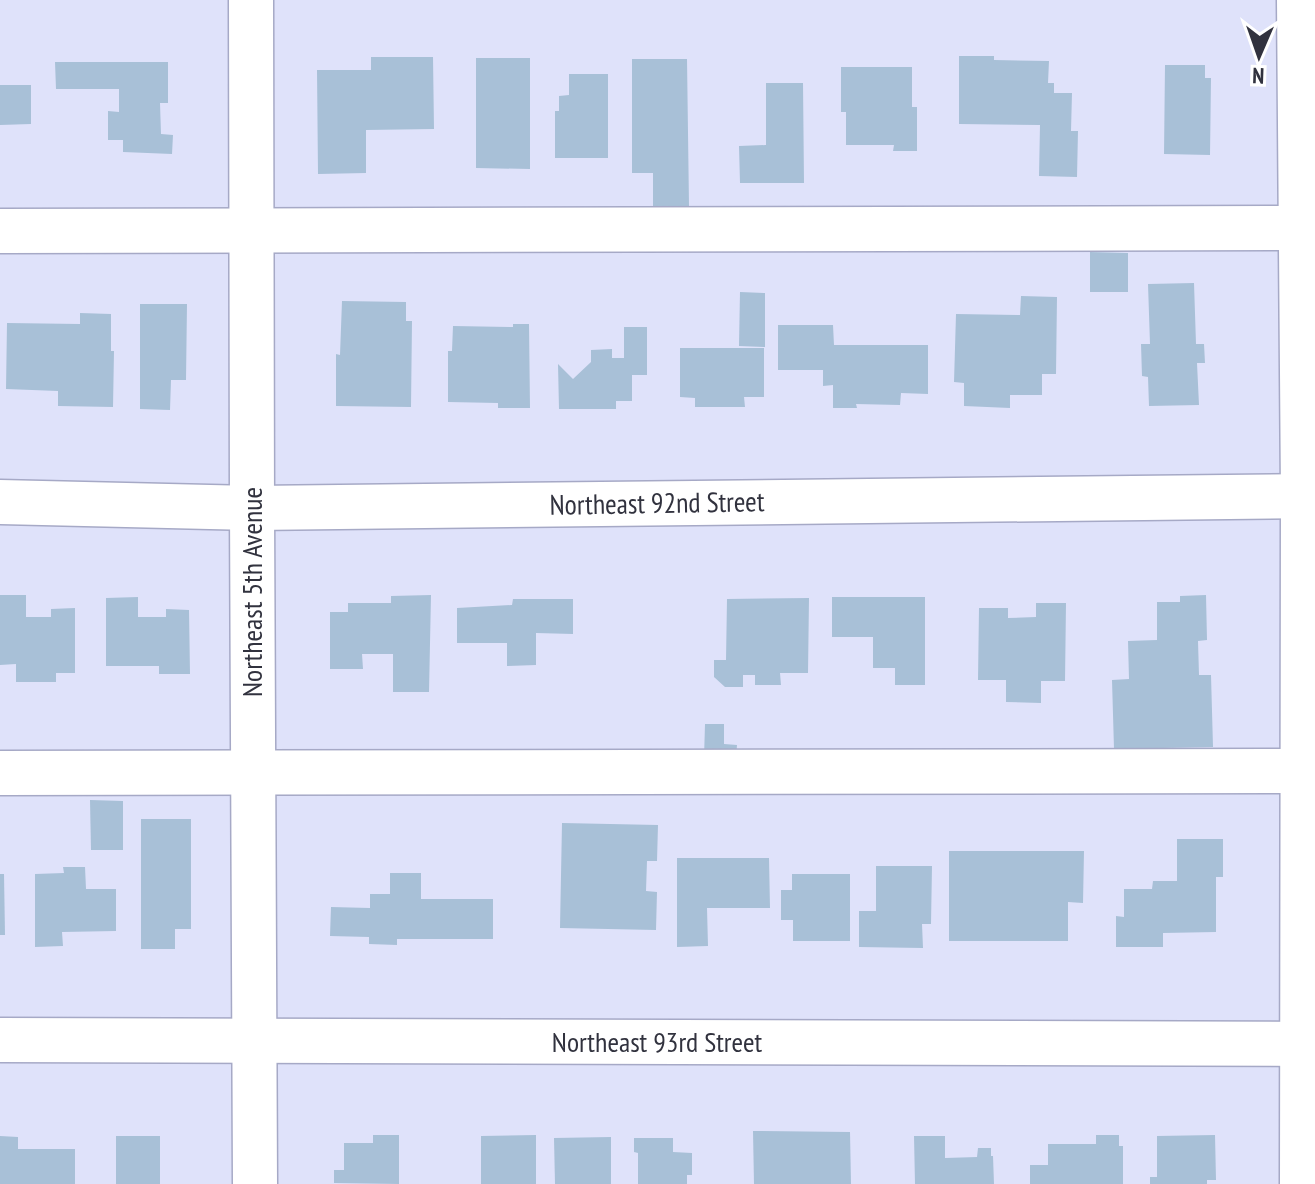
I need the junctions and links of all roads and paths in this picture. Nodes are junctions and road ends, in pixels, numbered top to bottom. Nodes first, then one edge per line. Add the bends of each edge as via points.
1 (251, 0) edge
2 (1299, 0) edge
3 (1308, 228) edge
4 (251, 230) junction
5 (0, 231) edge
6 (1309, 496) edge
7 (0, 502) edge
8 (252, 508) junction
9 (1308, 771) edge
10 (0, 773) edge
11 (253, 773) junction
12 (0, 1040) edge
13 (254, 1041) junction
14 (1308, 1044) edge
15 (255, 1184) edge
16 (1302, 1184) edge

1 - 4 street, Northeast 5th Avenue
2 - 3 street
3 - 4 street
3 - 6 street
4 - 5 street
4 - 8 street, Northeast 5th Avenue
6 - 8 street, Northeast 92nd Street
6 - 9 street
7 - 8 street, Northeast 92nd Street
8 - 11 street, Northeast 5th Avenue
9 - 11 street
9 - 14 street
10 - 11 street
11 - 13 street, Northeast 5th Avenue
12 - 13 street, Northeast 93rd Street
13 - 14 street, Northeast 93rd Street
13 - 15 street, Northeast 5th Avenue
14 - 16 street

